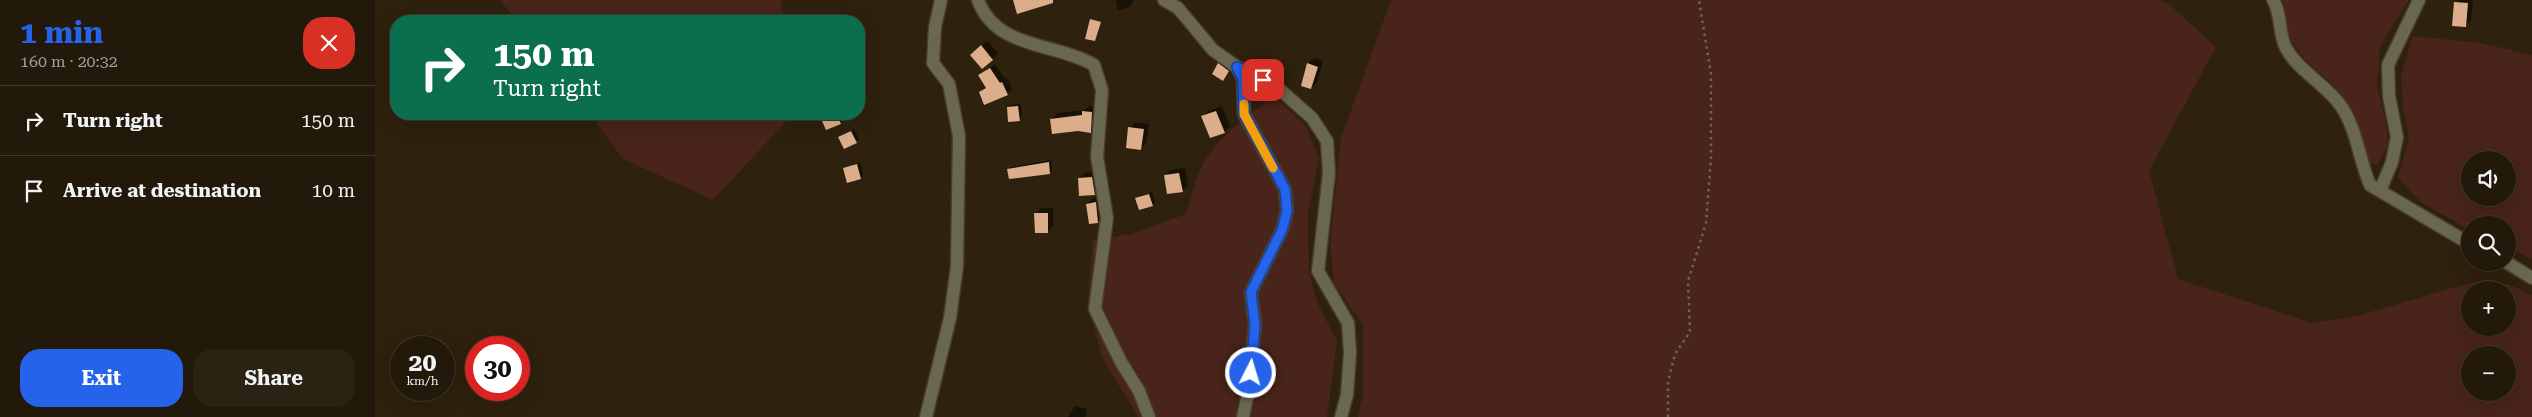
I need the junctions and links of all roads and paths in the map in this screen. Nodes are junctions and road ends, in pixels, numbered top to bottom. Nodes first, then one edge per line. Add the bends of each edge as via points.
1 (941, 0) edge
2 (979, 0) edge
3 (1164, 0) edge
4 (1699, 0) edge
5 (2273, 0) edge
6 (2419, 0) edge
7 (1237, 67) junction
8 (2380, 191) junction
9 (2461, 239) edge
10 (2516, 269) edge
11 (2532, 278) edge
12 (926, 417) edge
13 (1149, 417) edge
14 (1243, 417) edge
15 (1341, 417) edge
16 (1668, 417) edge

1 - 12 street via 935,27 933,64 949,84 959,136 957,257 950,318
2 - 13 street via 983,14 1000,29 1031,44 1083,58 1094,65 1102,90 1097,157 1107,218 1095,309 1139,391
3 - 7 street via 1178,8 1213,50
4 - 16 path via 1711,74 1711,158 1706,223 1688,281 1690,332 1675,354 1667,382
5 - 8 street via 2286,48 2306,73 2340,105 2353,130 2370,185
6 - 8 street via 2388,65 2389,96 2397,137 2392,162
7 - 14 street via 1243,79 1244,114 1285,189 1287,211 1282,230 1251,292 1255,325
7 - 15 street via 1277,87 1312,118 1327,141 1329,172 1318,271 1348,323 1347,395
8 - 9 street
10 - 11 street

